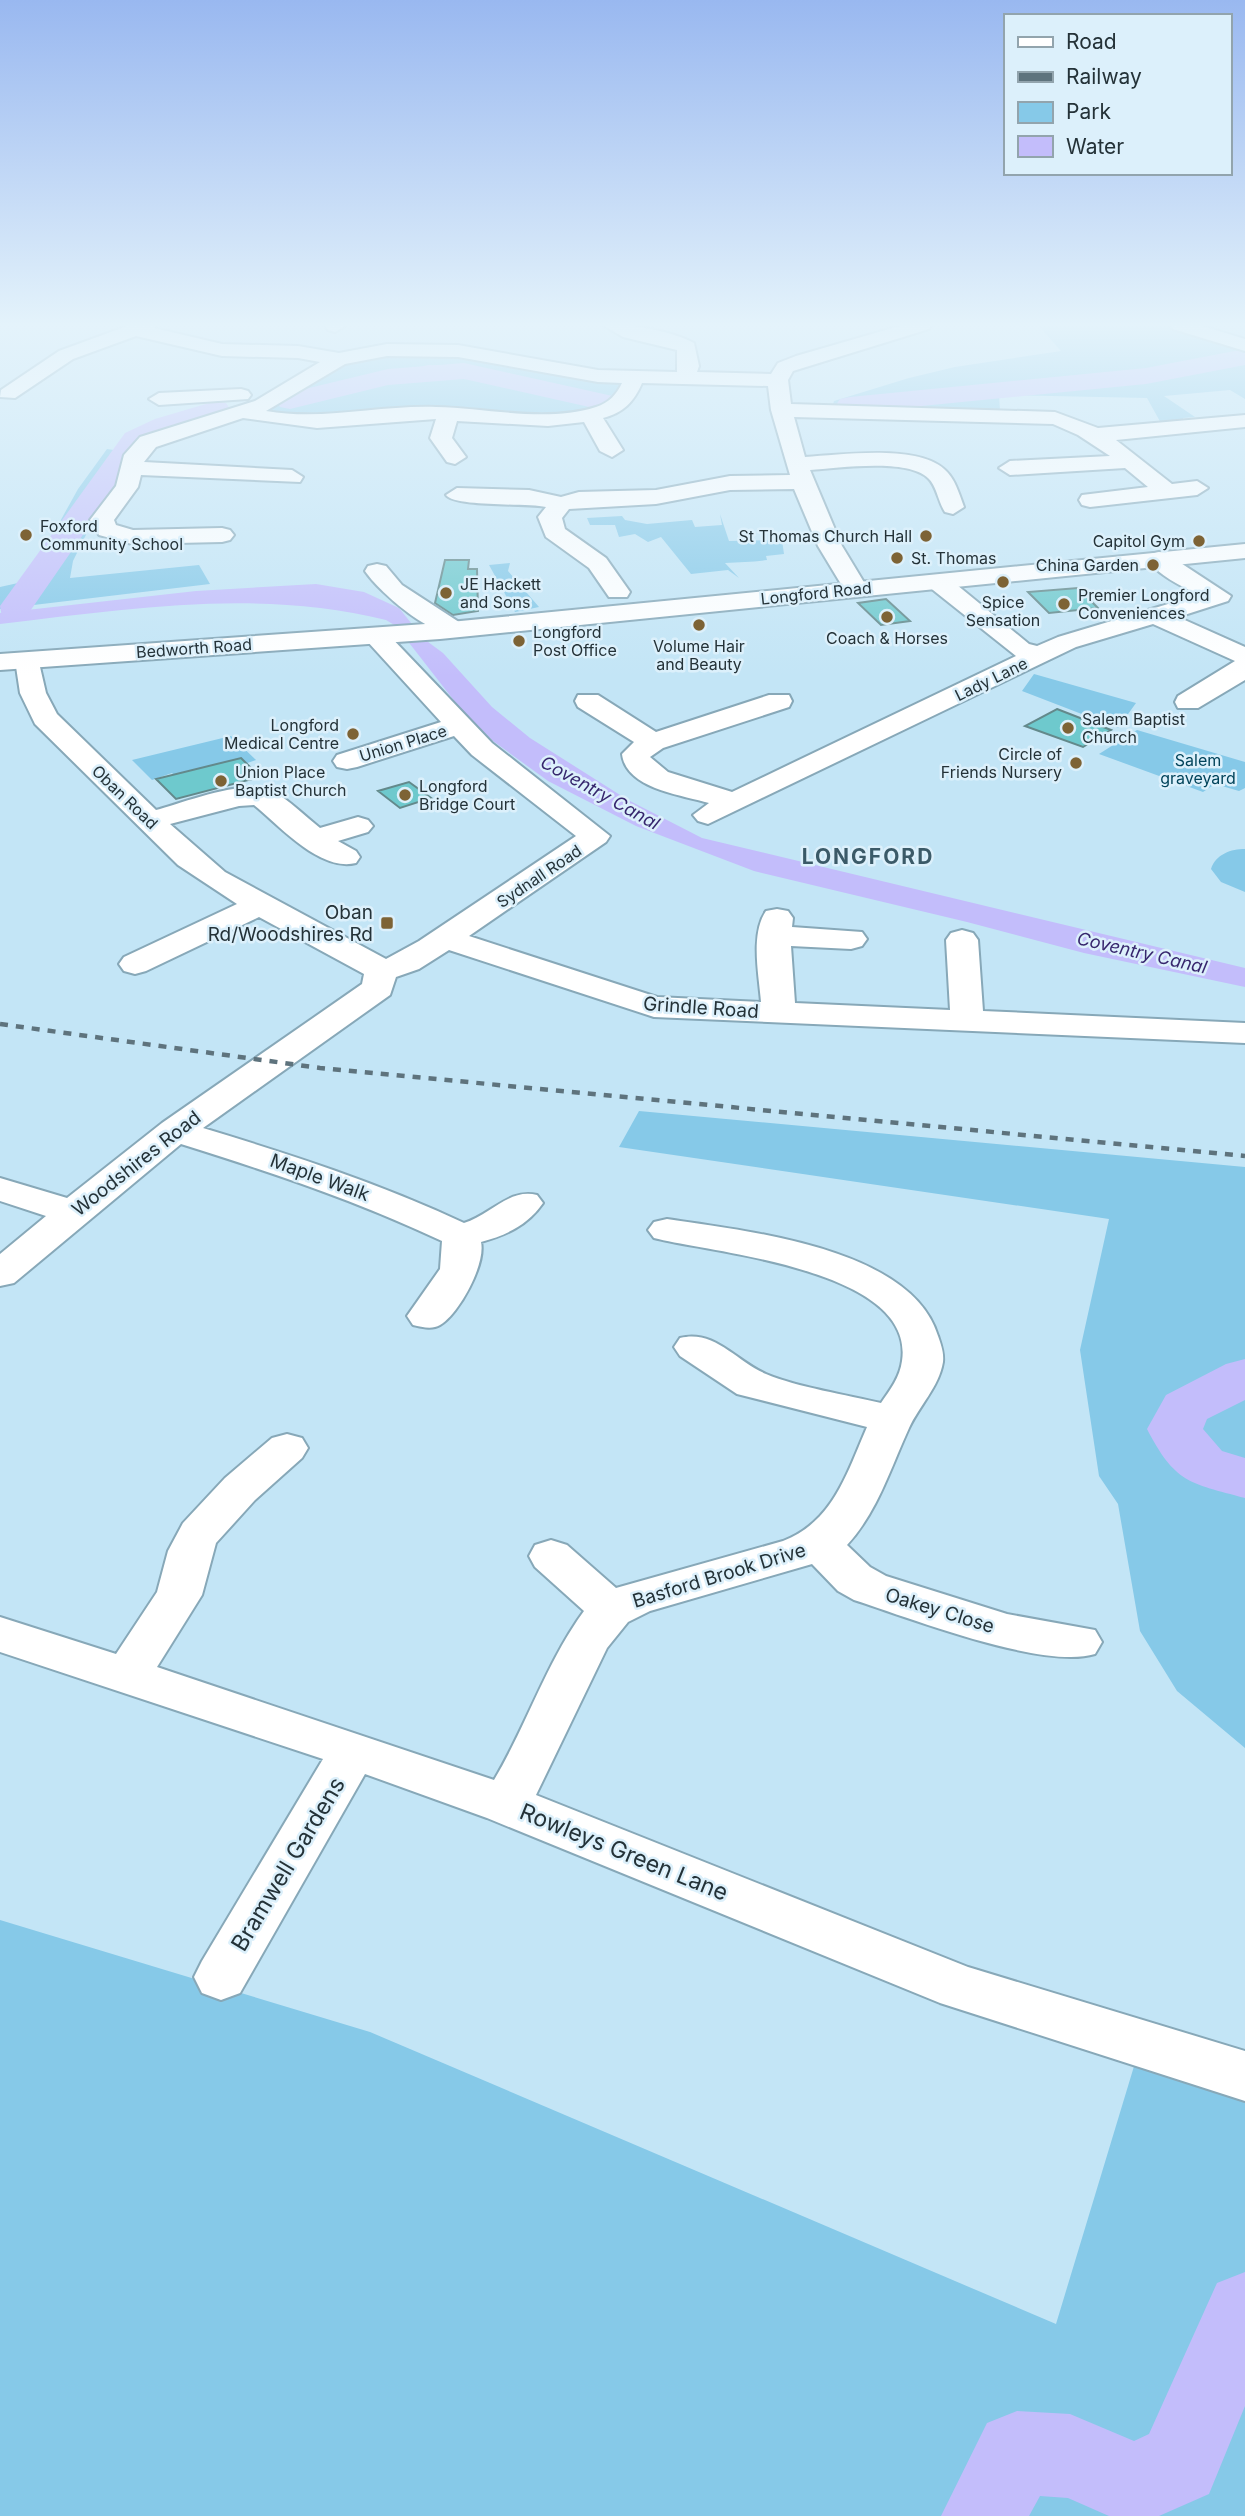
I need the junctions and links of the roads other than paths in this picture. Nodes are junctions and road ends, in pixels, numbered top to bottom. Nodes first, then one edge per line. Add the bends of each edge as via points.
1 (148, 442) edge
2 (447, 442) edge
3 (585, 442) edge
4 (607, 442) edge
5 (788, 442) edge
6 (1106, 442) edge
7 (458, 450) dead end
8 (1129, 461) junction
9 (1010, 468) dead end
10 (132, 470) junction
11 (801, 473) junction
12 (1197, 488) dead end
13 (1166, 491) junction
14 (457, 495) dead end
15 (271, 497) dead end
16 (1090, 500) dead end
17 (561, 504) junction
18 (953, 507) dead end
19 (247, 527) dead end
20 (1245, 551) edge
21 (1159, 559) junction
22 (377, 571) dead end
23 (937, 581) junction
24 (856, 589) junction
25 (618, 592) dead end
26 (1157, 616) junction
27 (447, 630) junction
28 (382, 636) junction
29 (1037, 655) junction
30 (1245, 656) edge
31 (14, 661) edge
32 (1245, 666) edge
33 (588, 701) dead end
34 (779, 701) dead end
35 (1228, 702) dead end
36 (459, 725) junction
37 (653, 742) junction
38 (347, 761) dead end
39 (148, 821) junction
40 (358, 826) dead end
41 (316, 839) junction
42 (345, 857) dead end
43 (260, 905) junction
44 (445, 938) junction
45 (851, 939) dead end
46 (962, 940) dead end
47 (135, 964) dead end
48 (381, 972) junction
49 (779, 1012) junction
50 (967, 1020) junction
51 (1245, 1034) edge
52 (175, 1131) junction
53 (0, 1189) edge
54 (524, 1203) dead end
55 (73, 1212) junction
56 (667, 1230) dead end
57 (460, 1235) junction
58 (0, 1274) edge
59 (427, 1316) dead end
60 (694, 1348) dead end
61 (892, 1420) junction
62 (287, 1448) dead end
63 (818, 1543) junction
64 (551, 1556) dead end
65 (612, 1611) junction
66 (0, 1634) edge
67 (1079, 1642) dead end
68 (127, 1675) junction
69 (354, 1750) junction
70 (505, 1804) junction
71 (221, 1977) dead end
72 (1245, 2076) edge

1 - 10 street via 135,455
2 - 7 street
3 - 4 street
5 - 11 street
6 - 8 street
8 - 9 street
8 - 13 street
10 - 15 street via 297,473
10 - 19 street via 127,487 102,520 107,530 132,537 223,541
11 - 17 street via 673,495 593,497
11 - 18 street via 902,462 920,465 941,478
11 - 24 street via 841,569
12 - 13 street
13 - 16 street
14 - 17 street via 529,497
17 - 25 street via 550,517 554,532 598,563
20 - 21 street, Longford Road
21 - 23 street, Longford Road
21 - 26 street, Lady Lane via 1218,598
22 - 27 street via 393,590
23 - 24 street, Longford Road
23 - 29 street via 1020,649
24 - 27 street, Longford Road
26 - 29 street, Lady Lane via 1096,632
26 - 30 street
27 - 28 street, Longford Road
28 - 31 street, Bedworth Road
28 - 36 street, Sydnall Road
29 - 37 street, Lady Lane via 720,809 711,793 678,788 643,770 636,754
31 - 39 street, Oban Road via 46,718
32 - 35 street via 1194,698
33 - 37 street
34 - 37 street
36 - 38 street, Union Place
36 - 44 street, Sydnall Road via 482,749 595,836
39 - 41 street via 238,797 261,796
39 - 43 street, Oban Road via 204,871
40 - 41 street
41 - 42 street
43 - 47 street
43 - 48 street, Oban Road via 372,962
44 - 48 street, Sydnall Road via 408,962
44 - 49 street, Grindle Road via 643,1005
45 - 49 street via 776,927
46 - 50 street
48 - 52 street, Woodshires Road via 378,988
49 - 50 street, Grindle Road
50 - 51 street, Grindle Road
52 - 55 street, Woodshires Road
52 - 57 street, Maple Walk via 323,1176
53 - 55 street
54 - 57 street via 511,1218 491,1228
55 - 58 street, Woodshires Road
56 - 61 street, Basford Brook Drive via 827,1265 897,1300 920,1333 923,1353 920,1373
57 - 59 street via 461,1271
60 - 61 street via 752,1384
61 - 63 street, Basford Brook Drive via 849,1513
62 - 68 street via 199,1534 179,1595
63 - 65 street, Basford Brook Drive via 638,1598
63 - 67 street, Oakey Close via 854,1579 870,1588 1006,1631
64 - 65 street
65 - 70 street, Basford Brook Drive via 574,1667
66 - 68 street, Rowleys Green Lane
68 - 69 street, Rowleys Green Lane
69 - 70 street, Rowleys Green Lane
69 - 71 street, Bramwell Gardens
70 - 72 street, Rowleys Green Lane via 959,1987

